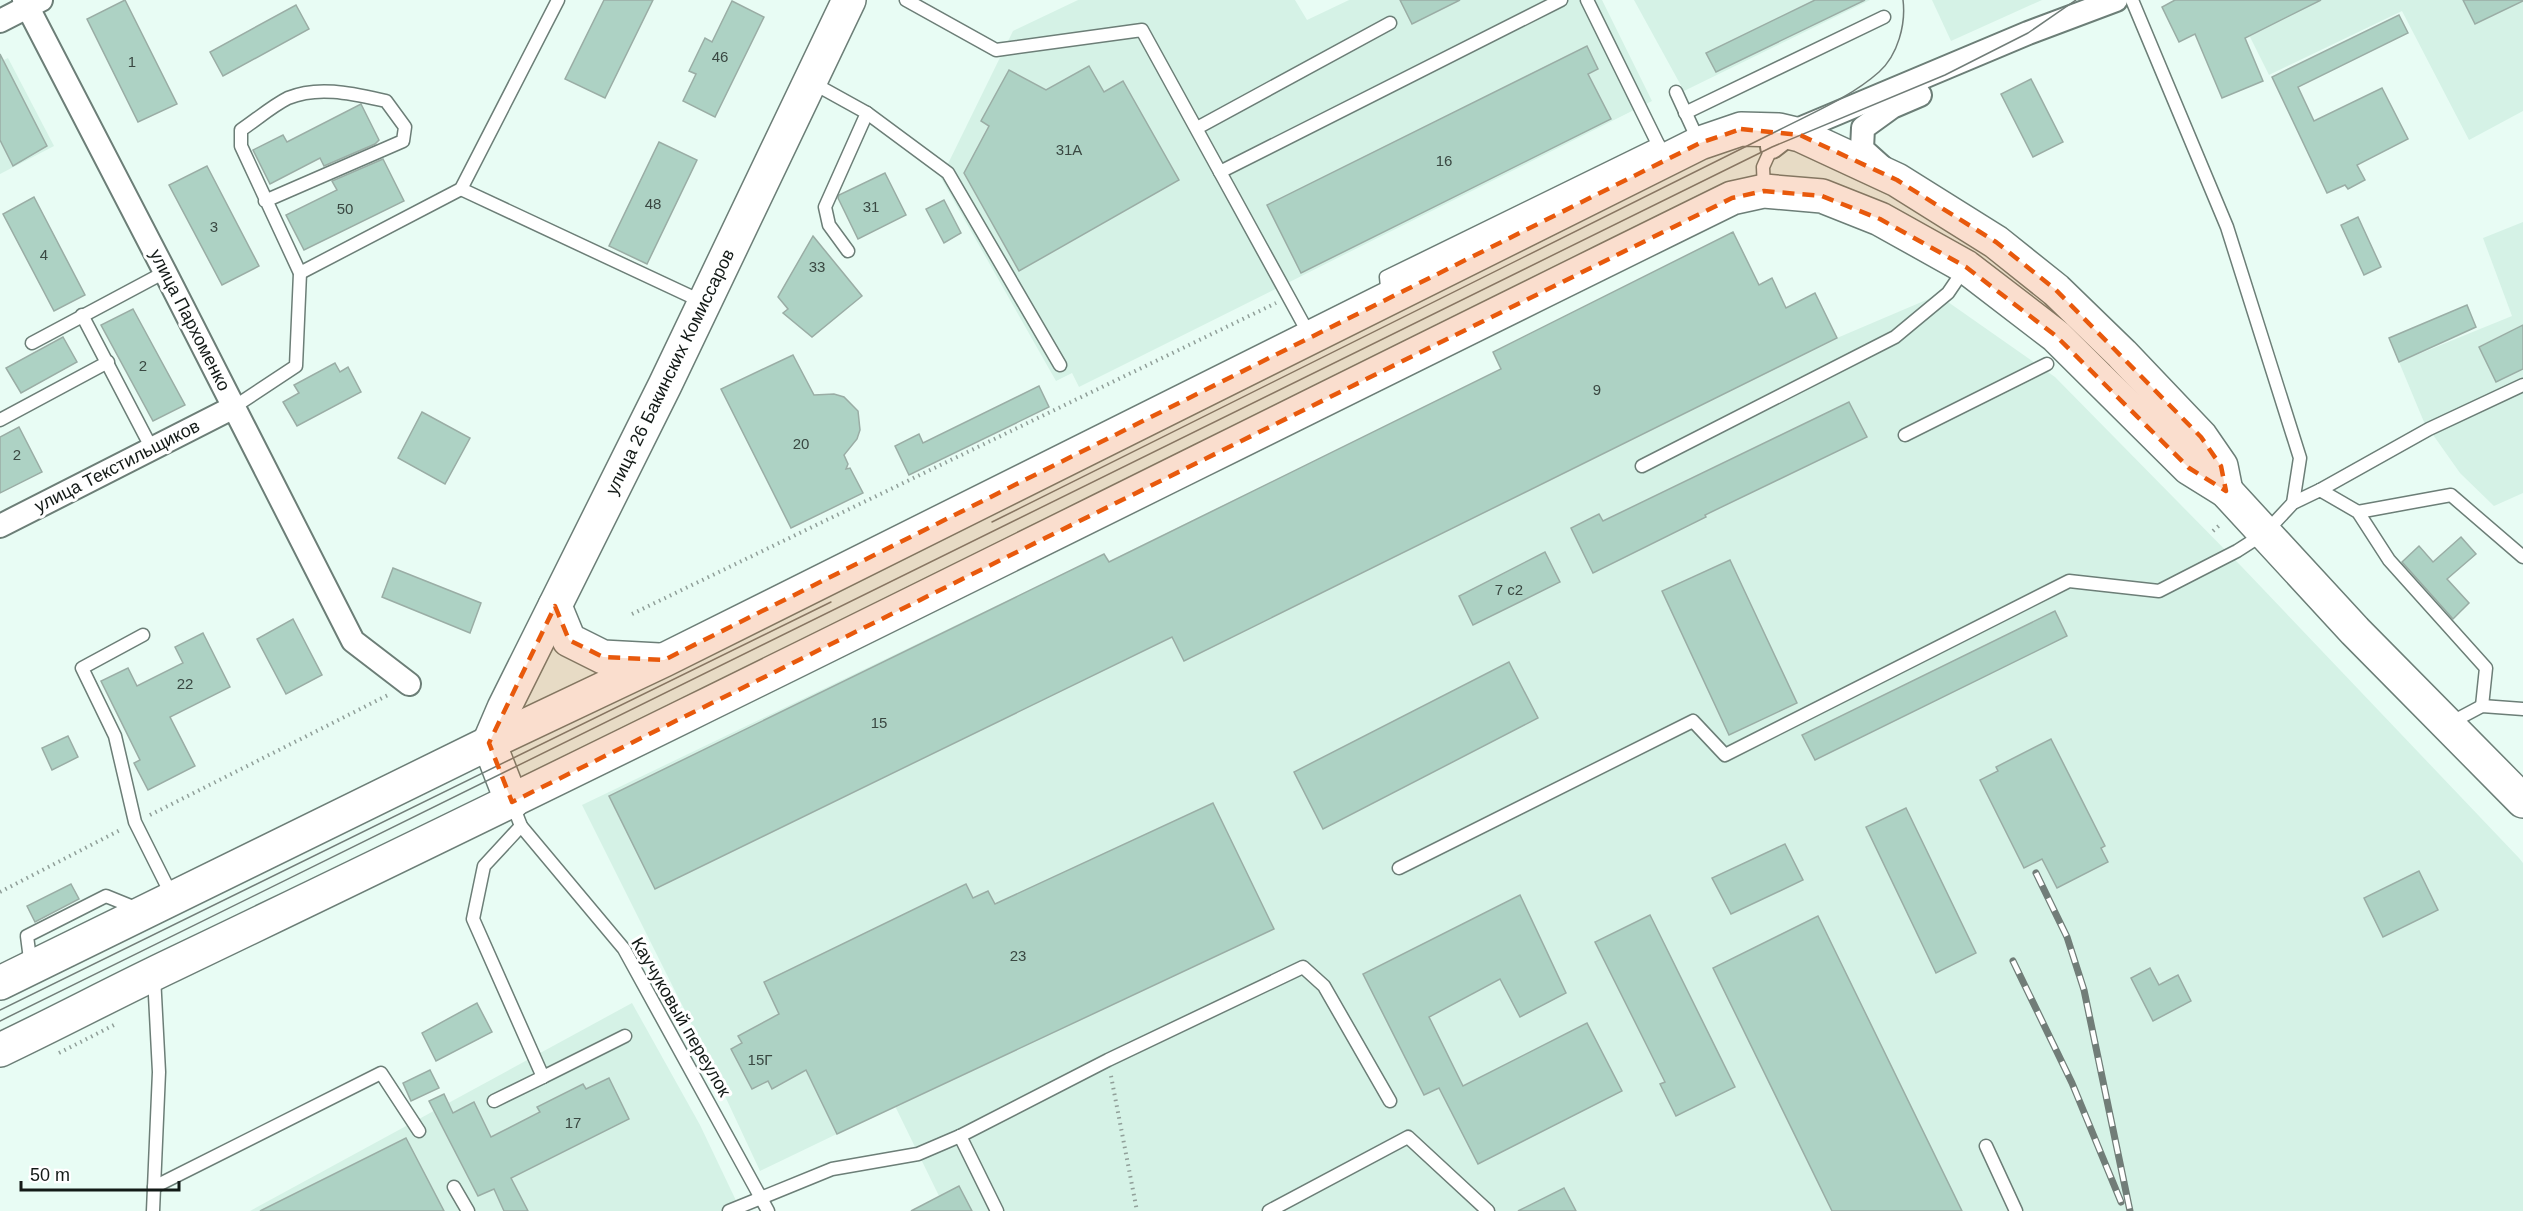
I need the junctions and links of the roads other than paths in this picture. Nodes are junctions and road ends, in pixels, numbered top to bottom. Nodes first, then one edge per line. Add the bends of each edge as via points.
1 (558, 0) edge
2 (906, 0) edge
3 (1561, 0) edge
4 (1587, 0) edge
5 (2118, 0) edge
6 (2133, 0) edge
7 (31, 2) edge
8 (843, 5) edge
9 (1884, 17) dead end
10 (0, 21) edge
11 (1390, 23) dead end
12 (810, 81) junction
13 (1676, 92) dead end
14 (867, 112) junction
15 (1685, 113) junction
16 (1197, 128) junction
17 (1781, 140) junction
18 (1700, 143) junction
19 (1662, 152) junction
20 (1220, 172) junction
21 (1897, 180) junction
22 (461, 189) junction
23 (1764, 191) junction
24 (265, 201) junction
25 (848, 251) dead end
26 (1966, 267) junction
27 (165, 272) junction
28 (300, 273) junction
29 (705, 303) junction
30 (82, 315) junction
31 (1310, 337) junction
32 (33, 343) dead end
33 (108, 362) junction
34 (2047, 364) dead end
35 (1060, 365) dead end
36 (2523, 385) edge
37 (234, 407) junction
38 (0, 420) edge
39 (1905, 435) dead end
40 (151, 447) junction
41 (1642, 466) dead end
42 (2320, 490) junction
43 (2226, 491) junction
44 (2293, 503) junction
45 (2358, 512) junction
46 (0, 526) edge
47 (2265, 533) junction
48 (2523, 557) edge
49 (555, 606) junction
50 (143, 636) dead end
51 (664, 660) junction
52 (409, 684) road end
53 (2482, 706) junction
54 (2523, 709) edge
55 (2448, 724) junction
56 (489, 743) junction
57 (2523, 801) edge
58 (517, 814) junction
59 (1399, 868) dead end
60 (161, 906) junction
61 (154, 973) junction
62 (0, 983) edge
63 (625, 1036) dead end
64 (0, 1050) edge
65 (543, 1077) junction
66 (494, 1101) dead end
67 (1390, 1101) dead end
68 (419, 1131) dead end
69 (960, 1136) junction
70 (1986, 1146) dead end
71 (154, 1186) junction
72 (454, 1187) dead end
73 (761, 1198) junction
74 (153, 1211) edge
75 (468, 1211) edge
76 (729, 1211) edge
77 (768, 1211) edge
78 (997, 1211) edge
79 (1269, 1211) edge
80 (1488, 1211) edge
81 (2016, 1211) edge

1 - 22 lane
2 - 16 lane via 996,50 1142,30
3 - 20 lane
4 - 19 lane
5 - 17 street via 2028,33
5 - 21 street via 2056,35 1893,107 1863,128 1862,149
6 - 44 lane via 2230,238 2300,458
7 - 10 street
7 - 27 street, улица Пархоменко
8 - 12 main road, улица 26 Бакинских Комиссаров
9 - 15 lane
11 - 16 lane
12 - 14 lane
12 - 29 main road, улица 26 Бакинских Комиссаров
13 - 15 lane
14 - 25 lane via 825,207 830,225
14 - 35 lane via 948,173
15 - 18 lane
16 - 20 lane
17 - 18 main road via 1779,130 1741,129
17 - 21 main road via 1800,135
17 - 23 lane via 1763,167
18 - 19 main road
19 - 31 main road via 1389,299
20 - 31 lane
21 - 43 main road via 1996,242 2056,290 2201,436 2221,466
22 - 28 lane
22 - 29 lane
23 - 26 main road via 1822,196 1881,219
23 - 58 main road via 1732,198 1272,424
24 - 24 lane via 241,146 241,130 287,99 313,91 352,93 386,101 405,127 404,141
24 - 28 lane
26 - 41 lane via 1948,293 1895,337
26 - 43 main road via 2056,336 2189,468
27 - 30 lane
27 - 37 street, улица Пархоменко
28 - 37 lane via 296,366
29 - 49 main road, улица 26 Бакинских Комиссаров
30 - 32 lane
30 - 33 lane
31 - 51 main road
33 - 38 lane
33 - 40 lane
34 - 39 lane
36 - 42 lane via 2429,429
37 - 40 street, улица Текстильщиков
37 - 52 street, улица Пархоменко via 353,641
40 - 46 street, улица Текстильщиков
42 - 44 lane
42 - 45 lane
43 - 47 main road
44 - 47 lane
45 - 48 lane via 2451,495
45 - 53 lane via 2389,560 2486,668
47 - 55 main road
47 - 59 lane via 2159,591 2069,581 1725,755 1693,721
49 - 51 main road via 569,640 603,657
49 - 56 main road, улица 26 Бакинских Комиссаров
50 - 60 lane via 82,668 115,736 135,822
51 - 56 main road
53 - 54 lane
53 - 55 lane
55 - 57 main road
56 - 58 main road
56 - 60 main road
58 - 61 main road
58 - 65 lane via 484,866 472,919
58 - 73 lane, Каучуковый переулок via 624,949
60 - 62 main road
61 - 64 main road
61 - 71 lane via 159,1072
63 - 65 lane
65 - 66 lane
67 - 69 lane via 1324,986 1304,967
68 - 71 lane via 381,1073
69 - 73 lane via 918,1154 832,1169
69 - 78 lane
70 - 81 lane
71 - 74 lane
72 - 75 lane
73 - 76 lane
73 - 77 lane, Каучуковый переулок
79 - 80 lane via 1408,1137

